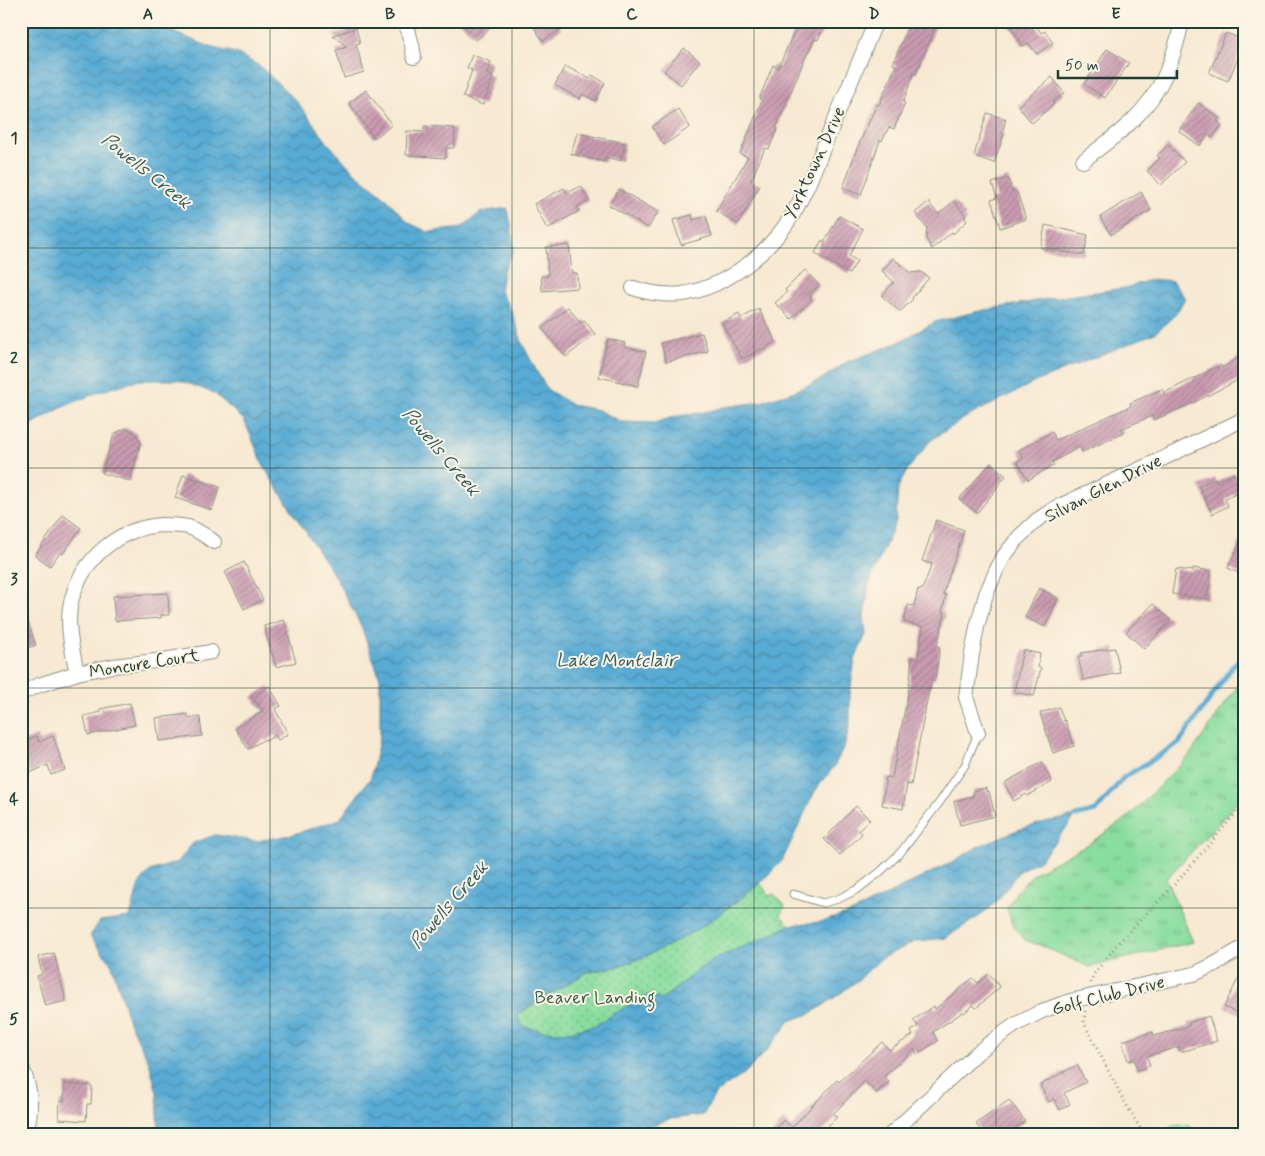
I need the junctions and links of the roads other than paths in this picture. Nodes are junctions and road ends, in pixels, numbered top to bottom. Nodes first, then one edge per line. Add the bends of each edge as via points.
1 (402, 21) edge
2 (876, 21) edge
3 (1182, 21) edge
4 (414, 57) dead end
5 (1082, 162) dead end
6 (633, 288) dead end
7 (1244, 419) edge
8 (214, 542) dead end
9 (211, 652) dead end
10 (77, 673) junction
11 (21, 693) edge
12 (978, 733) joint
13 (793, 894) dead end
14 (1244, 947) edge
15 (21, 1066) edge
16 (25, 1135) edge
17 (890, 1135) edge

1 - 4 street via 412,43
2 - 6 street, Yorktown Drive via 807,187 794,214 778,235 744,267 701,289 661,294
3 - 5 street via 1174,54 1150,100 1133,120
7 - 12 street, Silvan Glen Drive via 1057,507 1019,537 997,569 977,627 966,698
8 - 10 street via 187,527 165,525 132,531 103,548 84,571 72,598 69,618
9 - 10 street, Moncure Court
10 - 11 street, Moncure Court
12 - 13 lane via 965,765 939,803 900,853 880,872 838,899 823,903
14 - 17 street, Golf Club Drive via 1194,974 1070,1002 1015,1025 991,1042
15 - 16 street via 31,1107

